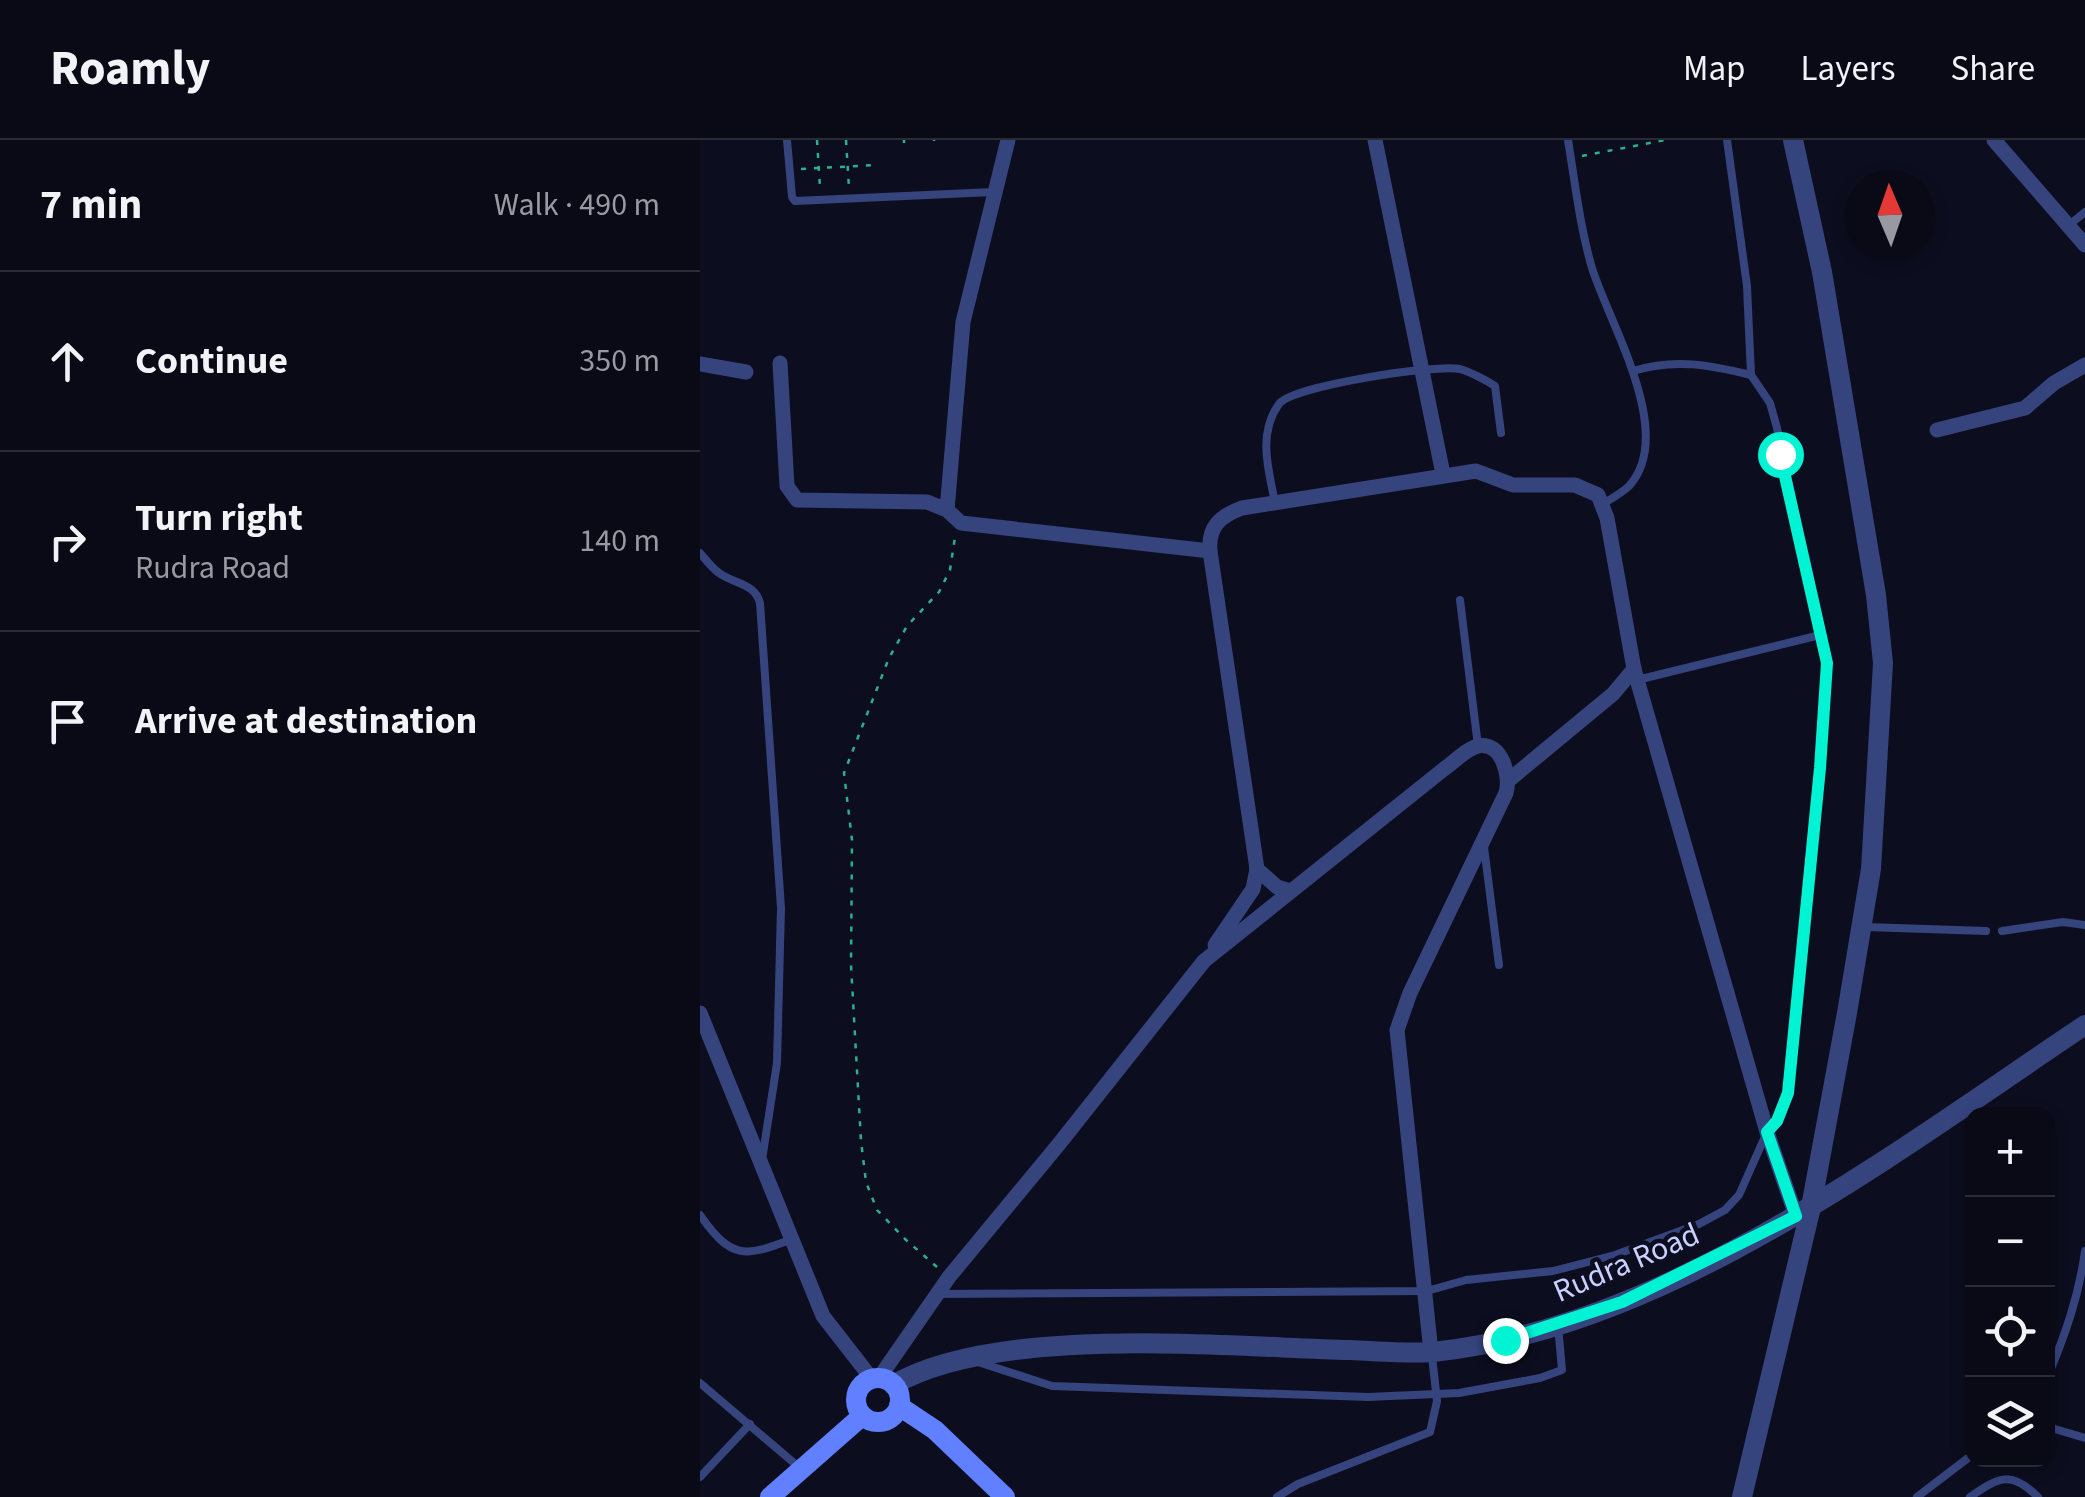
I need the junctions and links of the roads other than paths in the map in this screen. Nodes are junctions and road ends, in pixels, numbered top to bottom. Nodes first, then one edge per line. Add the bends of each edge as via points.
1 (787, 140) edge
2 (1008, 140) edge
3 (1375, 140) edge
4 (1568, 140) edge
5 (1727, 140) edge
6 (1793, 140) edge
7 (2000, 142) edge
8 (994, 192) junction
9 (2085, 212) edge
10 (2068, 225) junction
11 (2085, 245) edge
12 (780, 363) dead end
13 (700, 364) edge
14 (2085, 365) edge
15 (1421, 370) junction
16 (1633, 371) junction
17 (746, 372) dead end
18 (1751, 375) junction
19 (1936, 430) dead end
20 (1502, 433) dead end
21 (1443, 474) junction
22 (1276, 503) junction
23 (1603, 504) junction
24 (951, 515) junction
25 (1210, 552) junction
26 (700, 554) edge
27 (1460, 600) dead end
28 (1820, 634) junction
29 (1635, 674) junction
30 (1478, 746) junction
31 (1509, 780) junction
32 (1483, 843) junction
33 (1257, 869) junction
34 (1290, 891) junction
35 (2085, 924) edge
36 (1861, 926) junction
37 (1986, 931) dead end
38 (2002, 931) dead end
39 (1204, 960) junction
40 (1499, 965) dead end
41 (700, 1012) edge
42 (2085, 1025) edge
43 (1767, 1132) junction
44 (762, 1164) junction
45 (1803, 1212) junction
46 (700, 1215) edge
47 (792, 1239) junction
48 (2085, 1252) edge
49 (2083, 1278) edge
50 (1426, 1291) junction
51 (938, 1294) junction
52 (1558, 1323) junction
53 (1431, 1352) junction
54 (969, 1358) junction
55 (2055, 1359) edge
56 (881, 1381) junction
57 (700, 1382) edge
58 (1436, 1394) junction
59 (899, 1406) junction
60 (862, 1416) junction
61 (750, 1424) junction
62 (2055, 1429) edge
63 (2085, 1438) edge
64 (1965, 1460) edge
65 (796, 1471) junction
66 (700, 1478) edge
67 (770, 1497) edge
68 (780, 1497) edge
69 (1006, 1497) edge
70 (1276, 1497) edge
71 (1742, 1497) edge
72 (1917, 1497) edge
73 (1970, 1497) edge
74 (2038, 1497) edge

1 - 8 lane via 793,200
2 - 8 street
3 - 15 street
4 - 16 lane via 1593,270
5 - 18 lane via 1747,286
6 - 36 street via 1822,272 1884,663 1872,869
7 - 10 street
8 - 24 street via 962,322
9 - 10 lane
10 - 11 street
12 - 24 street via 791,496 808,502 921,502
13 - 17 street
14 - 19 street via 2025,408
15 - 20 lane via 1462,370 1495,386
15 - 21 street
15 - 22 lane via 1288,395 1266,436
16 - 18 lane via 1680,362
16 - 23 lane via 1644,453 1630,486
18 - 28 lane via 1778,428
21 - 22 street
21 - 23 street via 1476,471 1513,485 1576,485
22 - 25 street via 1226,514 1209,538
23 - 29 street
24 - 25 street via 1006,530
25 - 33 street
26 - 44 lane via 717,572 751,588 760,603 781,908 777,1063
27 - 30 lane
28 - 29 lane
28 - 43 lane via 1827,663 1820,768 1788,1093
29 - 31 street
29 - 43 street
30 - 31 street via 1498,754
30 - 34 street
31 - 32 street
32 - 40 lane
32 - 50 street via 1397,1030
33 - 34 street
33 - 39 street via 1248,898
34 - 39 street
35 - 38 lane
36 - 37 lane
36 - 45 street
39 - 51 street
41 - 44 street
42 - 45 street, Rudra Road
43 - 45 street
43 - 50 lane via 1740,1196 1699,1224 1615,1256
44 - 47 street
45 - 52 street, Rudra Road via 1636,1296
45 - 71 street
46 - 47 lane via 735,1251 758,1252
47 - 56 street via 823,1316
48 - 49 lane
49 - 55 lane
50 - 51 lane
50 - 53 street
51 - 56 street
52 - 53 street, Rudra Road
52 - 58 lane via 1564,1363 1554,1375
53 - 54 street, Rudra Road via 1109,1345
53 - 58 lane
54 - 56 street, Rudra Road
54 - 58 lane via 1052,1386
56 - 59 main road via 900,1398
56 - 60 main road via 865,1382 856,1394
57 - 61 lane
58 - 70 lane via 1430,1432
59 - 60 main road via 883,1421
59 - 69 main road via 936,1430
60 - 65 main road
61 - 65 lane
61 - 66 lane
62 - 63 lane
64 - 72 lane
65 - 67 main road
65 - 68 lane
73 - 74 lane via 2012,1478

